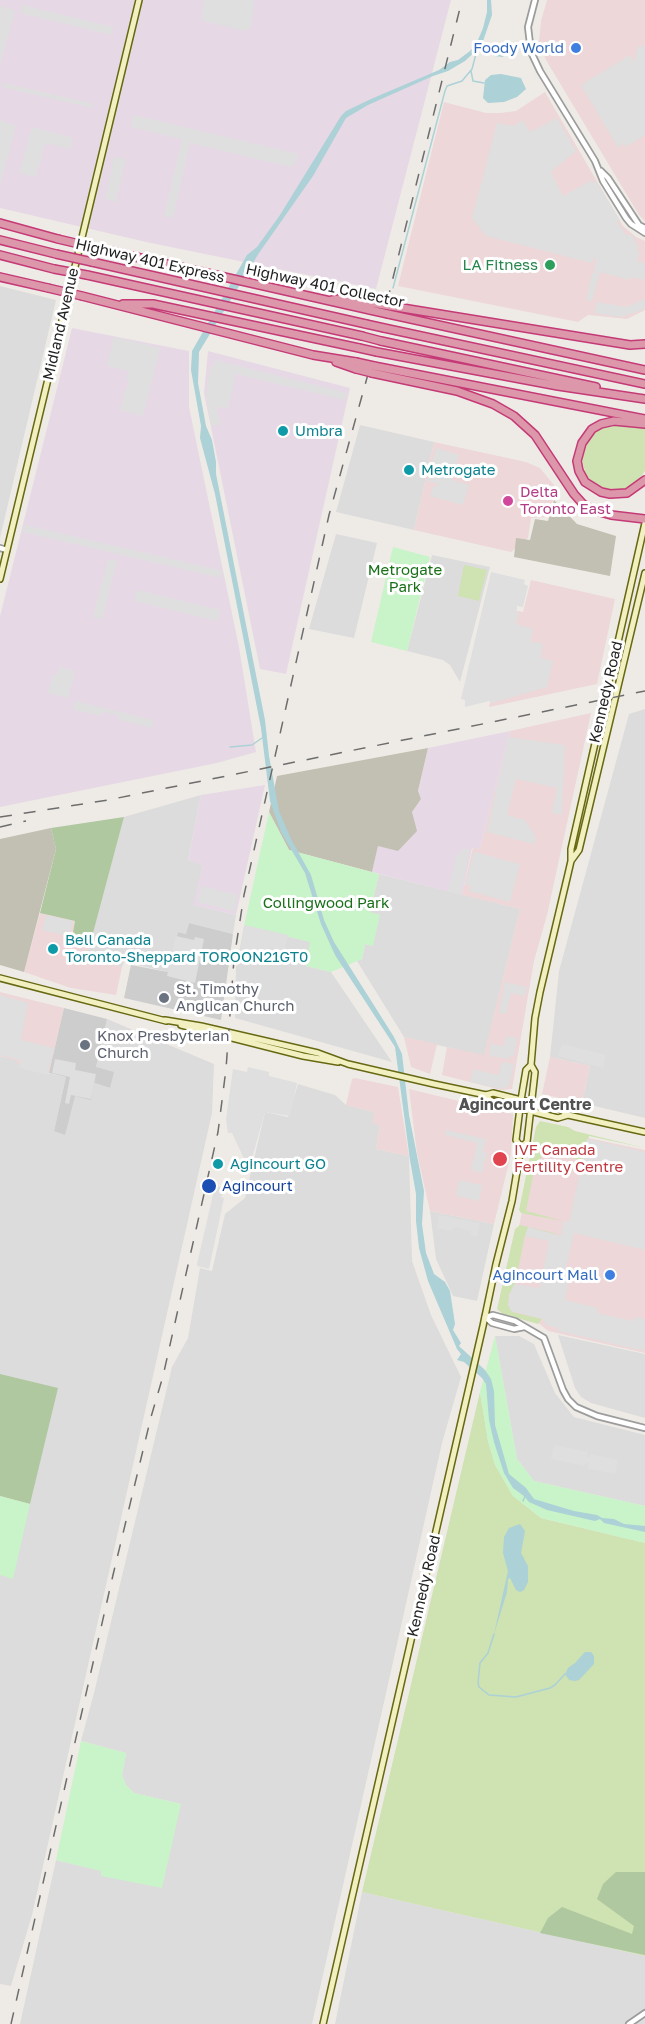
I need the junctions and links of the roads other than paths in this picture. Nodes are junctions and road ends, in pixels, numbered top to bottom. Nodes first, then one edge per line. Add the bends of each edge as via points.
1 (139, 0) edge
2 (535, 0) edge
3 (600, 170) junction
4 (0, 223) edge
5 (16, 227) junction
6 (0, 228) edge
7 (645, 228) edge
8 (645, 233) edge
9 (0, 240) edge
10 (0, 255) edge
11 (0, 277) edge
12 (111, 304) junction
13 (370, 306) junction
14 (645, 344) edge
15 (617, 364) junction
16 (645, 365) edge
17 (373, 369) junction
18 (645, 370) edge
19 (645, 384) edge
20 (645, 398) edge
21 (645, 419) edge
22 (645, 424) edge
23 (645, 480) edge
24 (645, 521) edge
25 (0, 548) edge
26 (7, 550) junction
27 (645, 573) edge
28 (0, 579) edge
29 (572, 861) junction
30 (0, 978) edge
31 (531, 1065) junction
32 (486, 1095) junction
33 (521, 1100) junction
34 (532, 1102) junction
35 (520, 1108) junction
36 (531, 1111) junction
37 (568, 1115) junction
38 (645, 1132) edge
39 (521, 1147) junction
40 (485, 1317) junction
41 (645, 1428) edge
42 (645, 2013) edge
43 (323, 2024) edge
44 (629, 2024) edge

1 - 26 main road, Midland Avenue
2 - 3 street via 528,27 531,52
3 - 7 street
3 - 8 street via 626,218
4 - 5 highway, Highway 401 Collector
5 - 6 highway
5 - 13 highway, Highway 401 Collector, bridge via 327,301
9 - 19 highway, Highway 401 Express, bridge
10 - 20 highway, Highway 401 Express, bridge
11 - 12 highway, bridge
12 - 17 highway, bridge
12 - 20 highway, bridge via 153,304 377,352
13 - 14 highway, bridge via 630,345
13 - 15 highway, Highway 401 Collector, bridge via 388,314
15 - 16 highway
15 - 18 highway, Highway 401 Collector
17 - 21 highway
17 - 24 highway via 493,404 535,435 583,504 611,515
22 - 23 highway via 601,424 582,443 577,461 585,482 601,492 627,493
24 - 29 main road, Kennedy Road via 571,849
25 - 26 street
26 - 28 main road, Midland Avenue
27 - 29 main road, Kennedy Road via 579,850
29 - 31 main road, Kennedy Road via 540,992
30 - 32 main road via 303,1056
31 - 33 main road, Kennedy Road via 526,1070
31 - 34 main road, Kennedy Road via 536,1072
32 - 33 main road via 494,1093
32 - 35 main road via 491,1101
33 - 34 main road
33 - 35 main road, Kennedy Road
34 - 36 main road, Kennedy Road
34 - 37 main road
35 - 36 main road
35 - 39 main road, Kennedy Road via 516,1140
36 - 37 main road via 558,1118
36 - 39 main road, Kennedy Road via 527,1142
37 - 38 main road
39 - 40 main road, Kennedy Road
40 - 41 street via 514,1329 525,1327 547,1341 563,1390 573,1405 597,1416
40 - 43 main road, Kennedy Road
42 - 44 street

